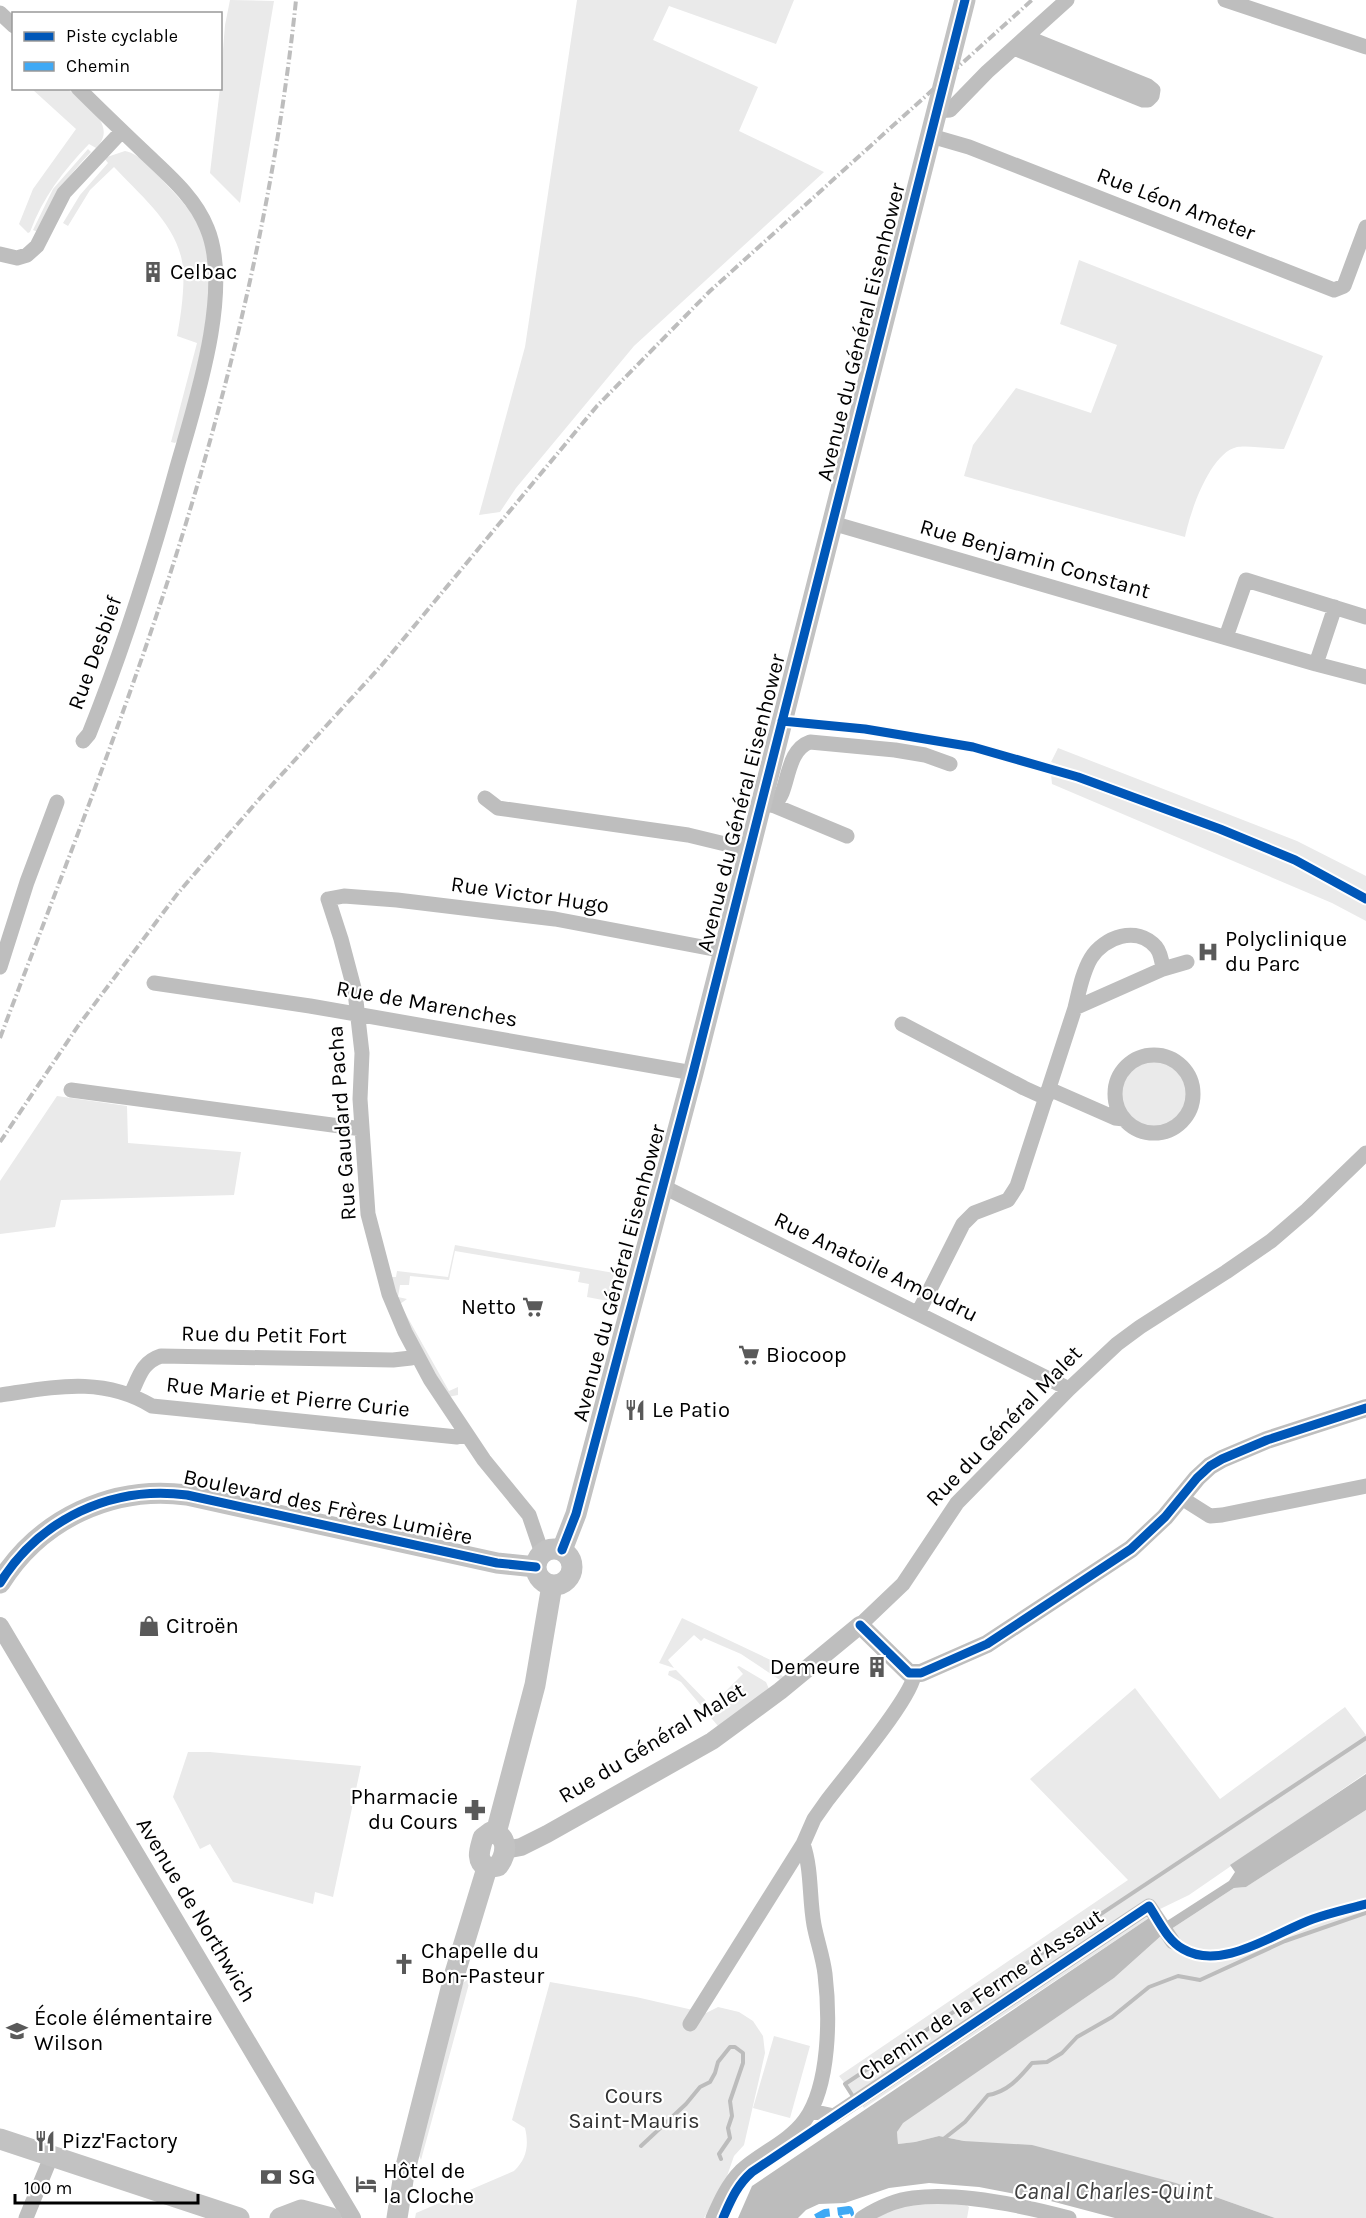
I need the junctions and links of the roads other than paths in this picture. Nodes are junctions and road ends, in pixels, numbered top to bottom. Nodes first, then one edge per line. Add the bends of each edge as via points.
1 (965, 0) edge
2 (1067, 0) edge
3 (1225, 0) edge
4 (0, 13) edge
5 (12, 24) edge
6 (1026, 38) junction
7 (1014, 48) junction
8 (1366, 48) edge
9 (80, 90) edge
10 (936, 111) junction
11 (122, 131) junction
12 (931, 136) junction
13 (1366, 227) edge
14 (0, 254) edge
15 (832, 523) junction
16 (1335, 607) junction
17 (1366, 617) edge
18 (1226, 637) junction
19 (1316, 664) junction
20 (1366, 677) edge
21 (83, 741) dead end
22 (950, 764) dead end
23 (485, 798) dead end
24 (57, 802) dead end
25 (768, 804) junction
26 (847, 836) dead end
27 (750, 850) junction
28 (328, 899) joint
29 (724, 951) junction
30 (1186, 962) dead end
31 (0, 967) edge
32 (1163, 969) junction
33 (154, 983) dead end
34 (1075, 1008) junction
35 (357, 1016) junction
36 (902, 1024) dead end
37 (693, 1073) junction
38 (71, 1090) dead end
39 (1048, 1093) junction
40 (1124, 1119) junction
41 (362, 1129) junction
42 (1366, 1153) edge
43 (662, 1186) junction
44 (918, 1313) junction
45 (417, 1355) junction
46 (1069, 1389) junction
47 (0, 1395) edge
48 (131, 1395) junction
49 (1366, 1408) edge
50 (466, 1435) junction
51 (1366, 1486) edge
52 (1180, 1497) junction
53 (547, 1557) junction
54 (0, 1583) edge
55 (552, 1585) junction
56 (860, 1625) junction
57 (0, 1626) edge
58 (914, 1674) junction
59 (500, 1842) junction
60 (803, 1844) junction
61 (1173, 1942) dead end
62 (690, 2024) dead end
63 (811, 2111) junction
64 (0, 2139) edge
65 (51, 2157) junction
66 (393, 2216) edge
67 (26, 2218) edge
68 (240, 2218) edge
69 (280, 2218) edge
70 (331, 2218) edge
71 (352, 2218) edge
72 (712, 2218) edge
73 (862, 2218) edge
74 (1069, 2218) edge

1 - 10 main road, Avenue du Général Eisenhower
2 - 6 street
3 - 8 street
4 - 5 street
6 - 7 street
6 - 7 street via 1148,86 1153,90 1152,96 1143,100
7 - 10 street via 950,110
9 - 11 street, Rue Desbief
10 - 12 main road, Avenue du Général Eisenhower
11 - 14 street via 64,193 37,246 17,258
11 - 21 street, Rue Desbief via 181,189 207,226 216,267 214,302 195,404 157,539 118,663
12 - 13 street, Rue Léon Ameter via 969,147 1335,290 1344,286
12 - 15 main road, Avenue du Général Eisenhower
15 - 18 street, Rue Benjamin Constant
15 - 25 main road, Avenue du Général Eisenhower
16 - 17 street
16 - 18 street via 1246,580
16 - 19 street
18 - 19 street, Rue Benjamin Constant
19 - 20 street, Rue Benjamin Constant
22 - 25 street via 895,750 810,742 796,753 781,796
23 - 27 street via 498,808 687,835
24 - 31 street
25 - 26 street
25 - 27 main road, Avenue du Général Eisenhower
27 - 29 main road, Avenue du Général Eisenhower
28 - 29 street, Rue Victor Hugo via 344,896 398,900 555,919
28 - 35 street, Rue Gaudard Pacha via 351,977
29 - 37 main road, Avenue du Général Eisenhower
30 - 32 street
32 - 34 street
32 - 34 street via 1159,952 1150,941 1134,935 1117,938 1092,957
33 - 35 street, Rue de Marenches
34 - 39 street
35 - 37 street, Rue de Marenches
35 - 41 street, Rue Gaudard Pacha via 362,1053
36 - 39 street via 1024,1088
37 - 43 main road, Avenue du Général Eisenhower
38 - 41 street
39 - 40 street
39 - 44 street via 1012,1196 974,1213 963,1224
40 - 40 street via 1133,1128 1152,1133 1171,1130 1181,1123 1193,1100 1189,1075 1181,1065 1158,1054 1132,1061 1123,1070 1115,1095
41 - 45 street, Rue Gaudard Pacha via 368,1214 389,1294
42 - 46 street, Rue du Général Malet via 1270,1241 1140,1327
43 - 44 street, Rue Anatoile Amoudru
43 - 53 main road, Avenue du Général Eisenhower via 576,1515
44 - 46 street, Rue Anatoile Amoudru
45 - 48 street, Rue du Petit Fort via 393,1360 161,1356 145,1364
45 - 50 street, Rue Gaudard Pacha
46 - 56 street, Rue du Général Malet via 957,1503 903,1584
47 - 48 street, Rue Marie et Pierre Curie via 95,1386
48 - 50 street, Rue Marie et Pierre Curie via 152,1406 196,1412
49 - 52 street via 1222,1459
50 - 53 street, Rue Gaudard Pacha via 529,1515
51 - 52 street via 1210,1516
52 - 58 street via 1131,1549 1007,1632
53 - 54 main road, Boulevard des Frères Lumière via 497,1563 187,1495 149,1493 104,1502 66,1518 33,1542
53 - 55 main road via 539,1577
53 - 55 main road via 571,1559 572,1572 564,1582
55 - 59 main road
56 - 58 street via 904,1670
56 - 59 street, Rue du Général Malet via 780,1691 712,1740 521,1847
57 - 71 street, Avenue de Northwich
58 - 60 street via 914,1682 901,1705 826,1802
59 - 66 main road via 498,1866 487,1868 455,1973
60 - 62 street
60 - 63 street via 808,1857 814,1924 826,1974 824,2066
61 - 63 street, Chemin de la Ferme d'Assaut via 1151,1910 834,2116
63 - 72 street via 788,2137 739,2173
64 - 65 main road
65 - 67 street
65 - 68 main road
69 - 70 main road via 301,2210
73 - 74 street via 913,2198 959,2198

